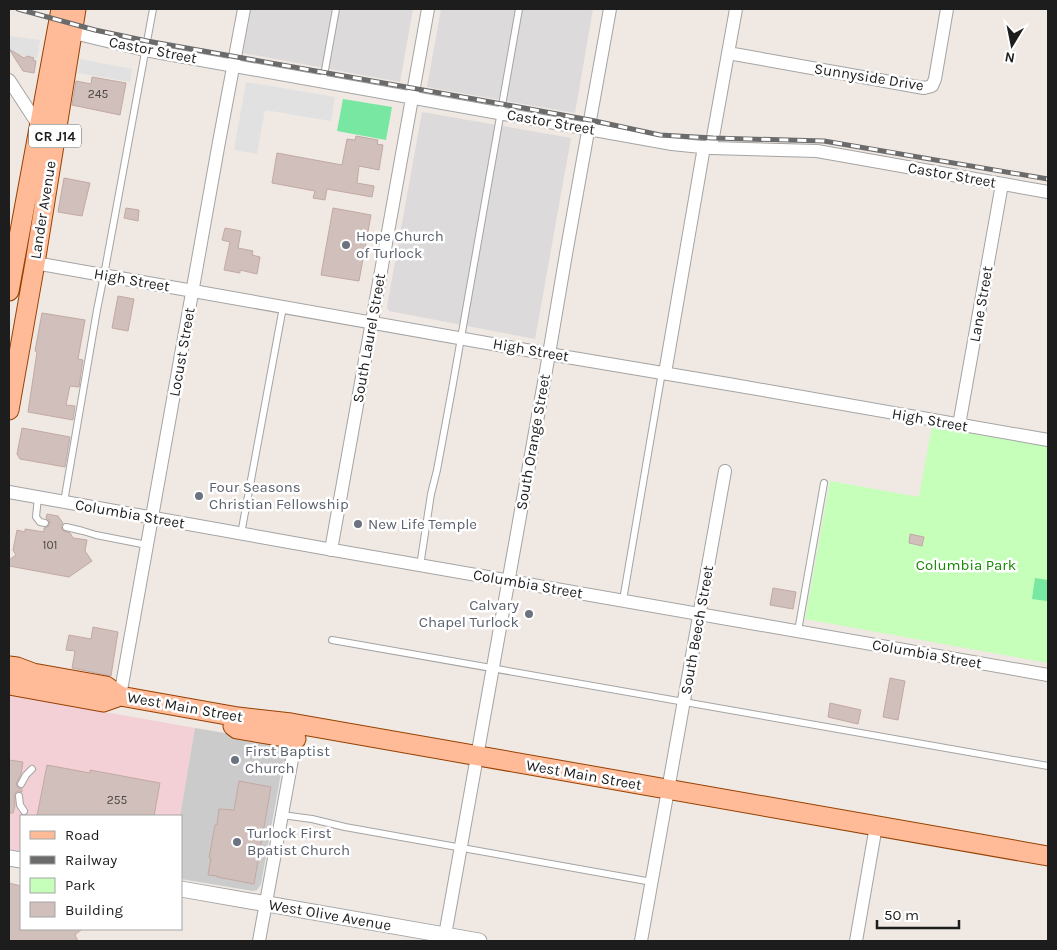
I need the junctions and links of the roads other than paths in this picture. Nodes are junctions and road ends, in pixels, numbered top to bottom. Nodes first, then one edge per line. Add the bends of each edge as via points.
1 (61, 9) edge
2 (76, 9) edge
3 (153, 9) edge
4 (244, 9) edge
5 (336, 9) edge
6 (428, 9) edge
7 (519, 9) edge
8 (610, 9) edge
9 (736, 9) edge
10 (947, 9) edge
11 (64, 31) junction
12 (145, 50) junction
13 (728, 54) junction
14 (234, 66) junction
15 (9, 80) edge
16 (323, 81) junction
17 (412, 97) junction
18 (500, 113) junction
19 (39, 126) junction
20 (589, 129) junction
21 (708, 147) junction
22 (1002, 184) junction
23 (1048, 192) edge
24 (24, 208) junction
25 (9, 228) edge
26 (12, 259) edge
27 (35, 263) junction
28 (104, 275) junction
29 (9, 291) edge
30 (193, 291) junction
31 (283, 307) junction
32 (372, 322) junction
33 (461, 338) junction
34 (549, 354) junction
35 (663, 373) junction
36 (9, 410) edge
37 (959, 425) junction
38 (1048, 440) edge
39 (725, 471) dead end
40 (824, 483) dead end
41 (9, 492) edge
42 (38, 497) junction
43 (64, 502) junction
44 (153, 518) junction
45 (45, 523) dead end
46 (66, 527) dead end
47 (241, 534) junction
48 (148, 545) junction
49 (330, 550) junction
50 (420, 566) junction
51 (508, 581) junction
52 (623, 600) junction
53 (700, 614) junction
54 (798, 631) junction
55 (332, 640) dead end
56 (9, 666) edge
57 (492, 668) junction
58 (1048, 675) edge
59 (9, 685) edge
60 (120, 696) junction
61 (684, 702) junction
62 (297, 732) junction
63 (476, 756) junction
64 (1048, 766) edge
65 (32, 769) dead end
66 (21, 784) dead end
67 (668, 790) junction
68 (18, 796) dead end
69 (24, 811) dead end
70 (282, 815) junction
71 (876, 826) junction
72 (460, 848) junction
73 (1048, 856) edge
74 (652, 882) junction
75 (182, 889) edge
76 (266, 904) junction
77 (444, 938) edge
78 (259, 941) edge
79 (479, 941) edge
80 (641, 941) edge
81 (856, 941) edge

1 - 11 main road, Lander Avenue / CR J14
2 - 11 main road, Lander Avenue / CR J14
3 - 12 lane
4 - 14 street, Locust Street
5 - 16 lane
6 - 17 street, South Laurel Street
7 - 18 lane
8 - 20 street, South Orange Street
9 - 13 street
10 - 13 street, Sunnyside Drive via 935,79 928,88
11 - 12 street, Castor Street
11 - 19 main road, Lander Avenue / CR J14
11 - 27 main road, Lander Avenue / CR J14
12 - 14 street, Castor Street
12 - 28 lane
13 - 21 street
14 - 16 street, Castor Street
14 - 30 street, Locust Street
15 - 19 street
16 - 17 street, Castor Street
17 - 18 street, Castor Street
17 - 32 street, South Laurel Street
18 - 20 street, Castor Street
18 - 33 lane
19 - 24 main road, Lander Avenue / CR J14
20 - 21 street, Castor Street
20 - 34 street, South Orange Street
21 - 22 street, Castor Street via 817,151
21 - 35 street
22 - 23 street, Castor Street
22 - 37 street, Lane Street
24 - 25 main road
24 - 26 main road, Lander Avenue / CR J14
26 - 27 street, High Street
26 - 29 main road, Lander Avenue / CR J14
27 - 28 street, High Street
27 - 36 main road, Lander Avenue / CR J14
28 - 30 street, High Street
28 - 43 lane
30 - 31 street, High Street
30 - 44 street, Locust Street
31 - 32 street, High Street
31 - 47 lane
32 - 33 street, High Street
32 - 49 street, South Laurel Street
33 - 34 street, High Street
33 - 50 lane
34 - 35 street, High Street
34 - 51 street, South Orange Street
35 - 37 street, High Street
35 - 52 lane
37 - 38 street, High Street
39 - 53 street, South Beech Street
40 - 54 lane
41 - 42 street, Columbia Street
42 - 43 street, Columbia Street
42 - 45 lane via 36,517
43 - 44 street, Columbia Street
44 - 47 street, Columbia Street
44 - 48 street, Locust Street
46 - 48 lane
47 - 49 street, Columbia Street
48 - 60 street, Locust Street
49 - 50 street, Columbia Street
50 - 51 street, Columbia Street
51 - 52 street, Columbia Street
51 - 57 street, South Orange Street
52 - 53 street, Columbia Street
53 - 54 street, Columbia Street
53 - 61 street, South Beech Street
54 - 58 street, Columbia Street
55 - 57 lane
56 - 60 main road, West Main Street via 33,674 106,686
57 - 61 lane
57 - 63 street, South Orange Street
59 - 60 main road, West Main Street via 103,702
60 - 62 main road, West Main Street via 219,713
61 - 64 lane
61 - 67 street, South Beech Street
62 - 63 main road, West Main Street
62 - 70 street
63 - 67 main road, West Main Street
63 - 72 street, South Orange Street
65 - 66 lane
67 - 71 main road, West Main Street
67 - 74 street, South Beech Street
68 - 69 lane
70 - 72 lane via 312,818
70 - 76 street
71 - 73 main road, West Main Street
71 - 81 street
72 - 74 lane
72 - 77 street, South Orange Street
74 - 80 street, South Beech Street
75 - 76 street, West Olive Avenue
76 - 77 street, West Olive Avenue
76 - 78 street
77 - 79 street, West Olive Avenue

